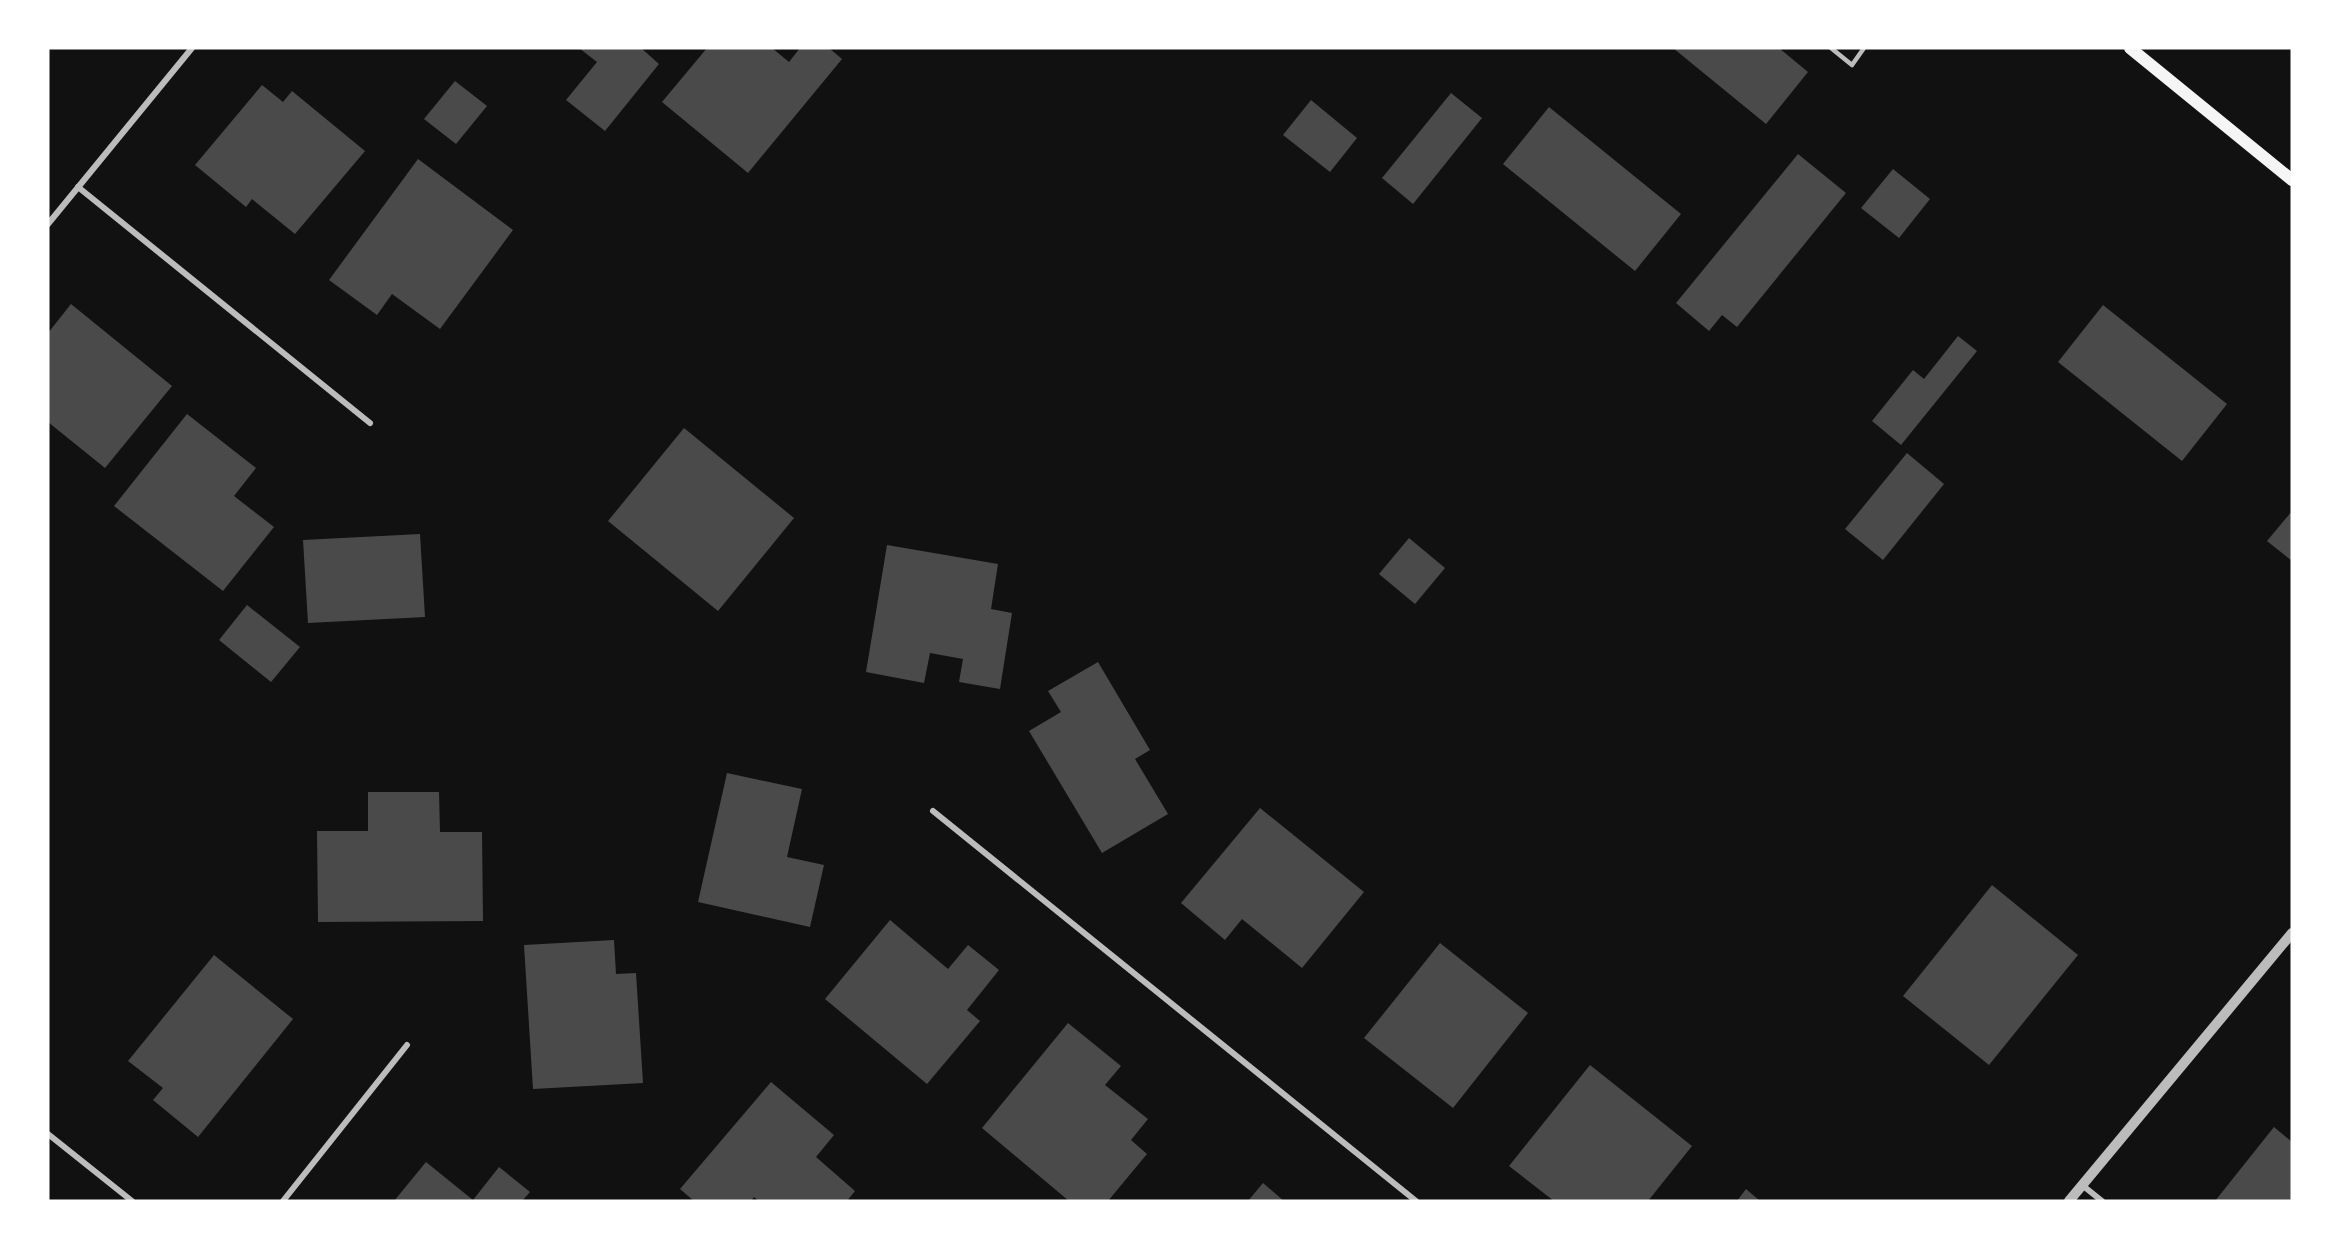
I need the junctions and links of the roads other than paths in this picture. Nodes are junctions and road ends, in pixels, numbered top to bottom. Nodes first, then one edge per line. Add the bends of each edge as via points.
1 (192, 48) edge
2 (1831, 48) edge
3 (1864, 48) edge
4 (2130, 48) edge
5 (2292, 180) edge
6 (78, 187) junction
7 (48, 224) edge
8 (370, 423) dead end
9 (933, 811) dead end
10 (2292, 933) edge
11 (407, 1045) dead end
12 (48, 1134) edge
13 (2082, 1185) junction
14 (132, 1201) edge
15 (283, 1201) edge
16 (1416, 1201) edge
17 (2069, 1201) edge
18 (2102, 1201) edge

1 - 6 street
2 - 3 lane via 1852,65
4 - 5 main road
6 - 7 street
6 - 8 street
9 - 16 street
10 - 13 street
11 - 15 street
12 - 14 street
13 - 17 street
13 - 18 street

